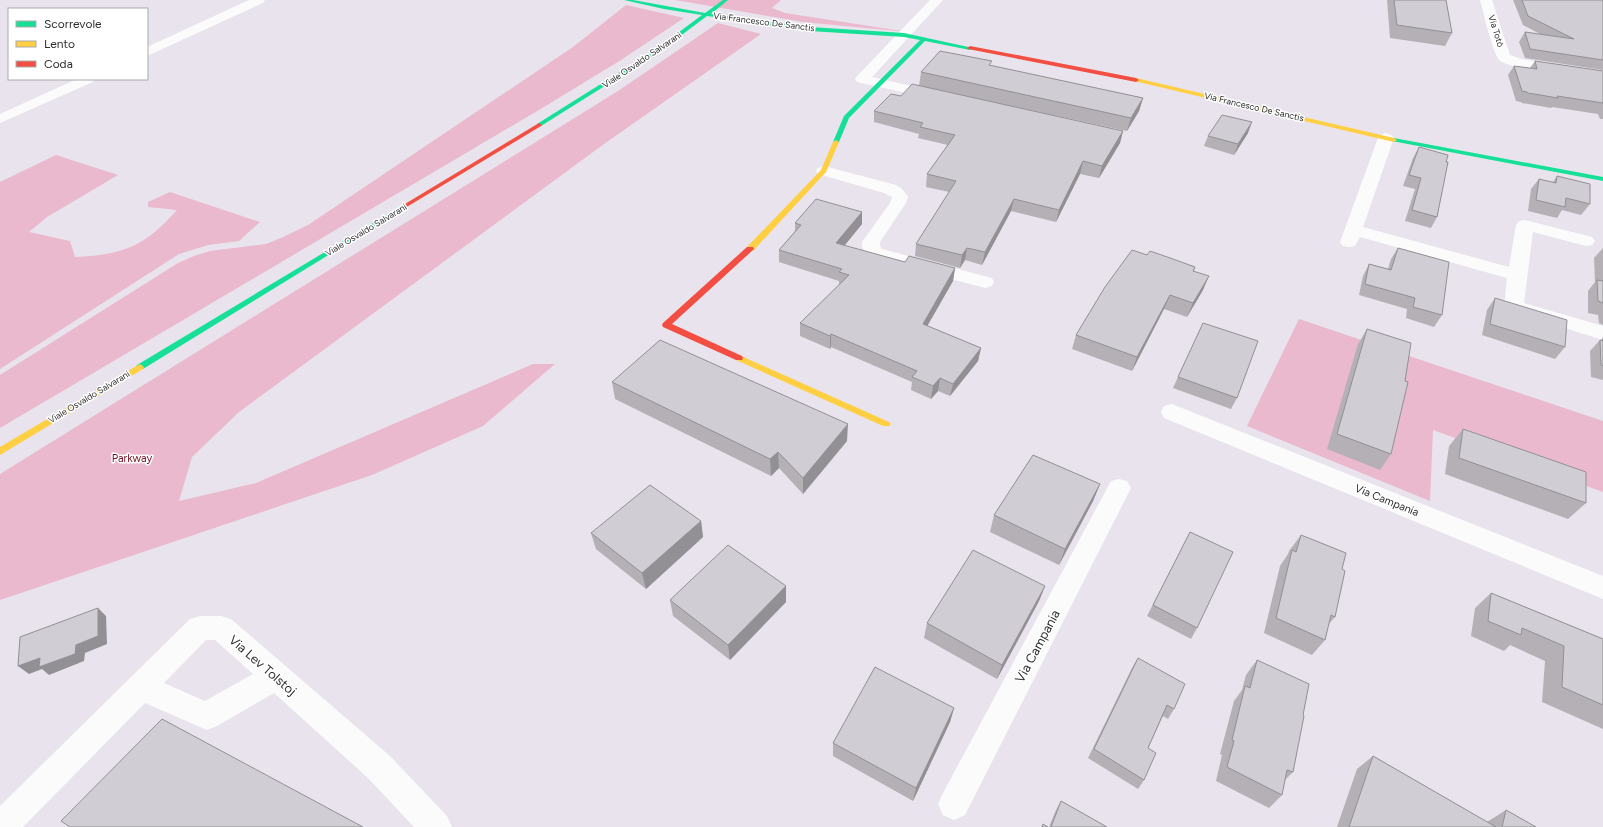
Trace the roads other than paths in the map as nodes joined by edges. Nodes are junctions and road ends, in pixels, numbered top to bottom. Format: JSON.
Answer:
{"nodes":[{"id":1,"x":260,"y":0,"type":"edge"},
{"id":2,"x":626,"y":0,"type":"edge"},
{"id":3,"x":726,"y":0,"type":"edge"},
{"id":4,"x":937,"y":0,"type":"edge"},
{"id":5,"x":1486,"y":0,"type":"edge"},
{"id":6,"x":904,"y":35,"type":"junction"},
{"id":7,"x":924,"y":39,"type":"junction"},
{"id":8,"x":148,"y":52,"type":"edge"},
{"id":9,"x":1603,"y":76,"type":"edge"},
{"id":10,"x":86,"y":80,"type":"edge"},
{"id":11,"x":881,"y":83,"type":"junction"},
{"id":12,"x":950,"y":98,"type":"edge"},
{"id":13,"x":0,"y":120,"type":"edge"},
{"id":14,"x":1386,"y":138,"type":"junction"},
{"id":15,"x":824,"y":171,"type":"junction"},
{"id":16,"x":1603,"y":179,"type":"edge"},
{"id":17,"x":1586,"y":241,"type":"dead end"},
{"id":18,"x":1517,"y":275,"type":"junction"},
{"id":19,"x":985,"y":282,"type":"dead end"},
{"id":20,"x":1603,"y":333,"type":"edge"},
{"id":21,"x":1172,"y":412,"type":"dead end"},
{"id":22,"x":886,"y":424,"type":"dead end"},
{"id":23,"x":0,"y":451,"type":"edge"},
{"id":24,"x":1119,"y":488,"type":"dead end"},
{"id":25,"x":1603,"y":588,"type":"edge"},
{"id":26,"x":276,"y":676,"type":"junction"},
{"id":27,"x":140,"y":687,"type":"junction"},
{"id":28,"x":954,"y":804,"type":"dead end"},
{"id":29,"x":1,"y":827,"type":"edge"},
{"id":30,"x":436,"y":827,"type":"edge"}],
"edges":[{"from":1,"to":8,"type":"street"},
{"from":2,"to":6,"type":"street","name":"Via Francesco De Sanctis"},
{"from":3,"to":23,"type":"street","name":"Viale Osvaldo Salvarani"},
{"from":4,"to":6,"type":"street"},
{"from":5,"to":9,"type":"street","name":"Via Totò"},
{"from":6,"to":7,"type":"street","name":"Via Francesco De Sanctis"},
{"from":6,"to":11,"type":"street"},
{"from":7,"to":11,"type":"street"},
{"from":7,"to":14,"type":"street","name":"Via Francesco De Sanctis"},
{"from":10,"to":13,"type":"street"},
{"from":11,"to":12,"type":"street"},
{"from":11,"to":15,"type":"street"},
{"from":14,"to":16,"type":"street","name":"Via Francesco De Sanctis"},
{"from":14,"to":18,"type":"street"},
{"from":15,"to":19,"type":"street"},
{"from":15,"to":22,"type":"street"},
{"from":17,"to":18,"type":"street"},
{"from":18,"to":20,"type":"street"},
{"from":21,"to":25,"type":"street","name":"Via Campania"},
{"from":24,"to":28,"type":"street","name":"Via Campania"},
{"from":26,"to":27,"type":"street"},
{"from":26,"to":27,"type":"street","name":"Via Lev Tolstoj"},
{"from":26,"to":30,"type":"street","name":"Via Lev Tolstoj"},
{"from":27,"to":29,"type":"street","name":"Via Lev Tolstoj"}]}
